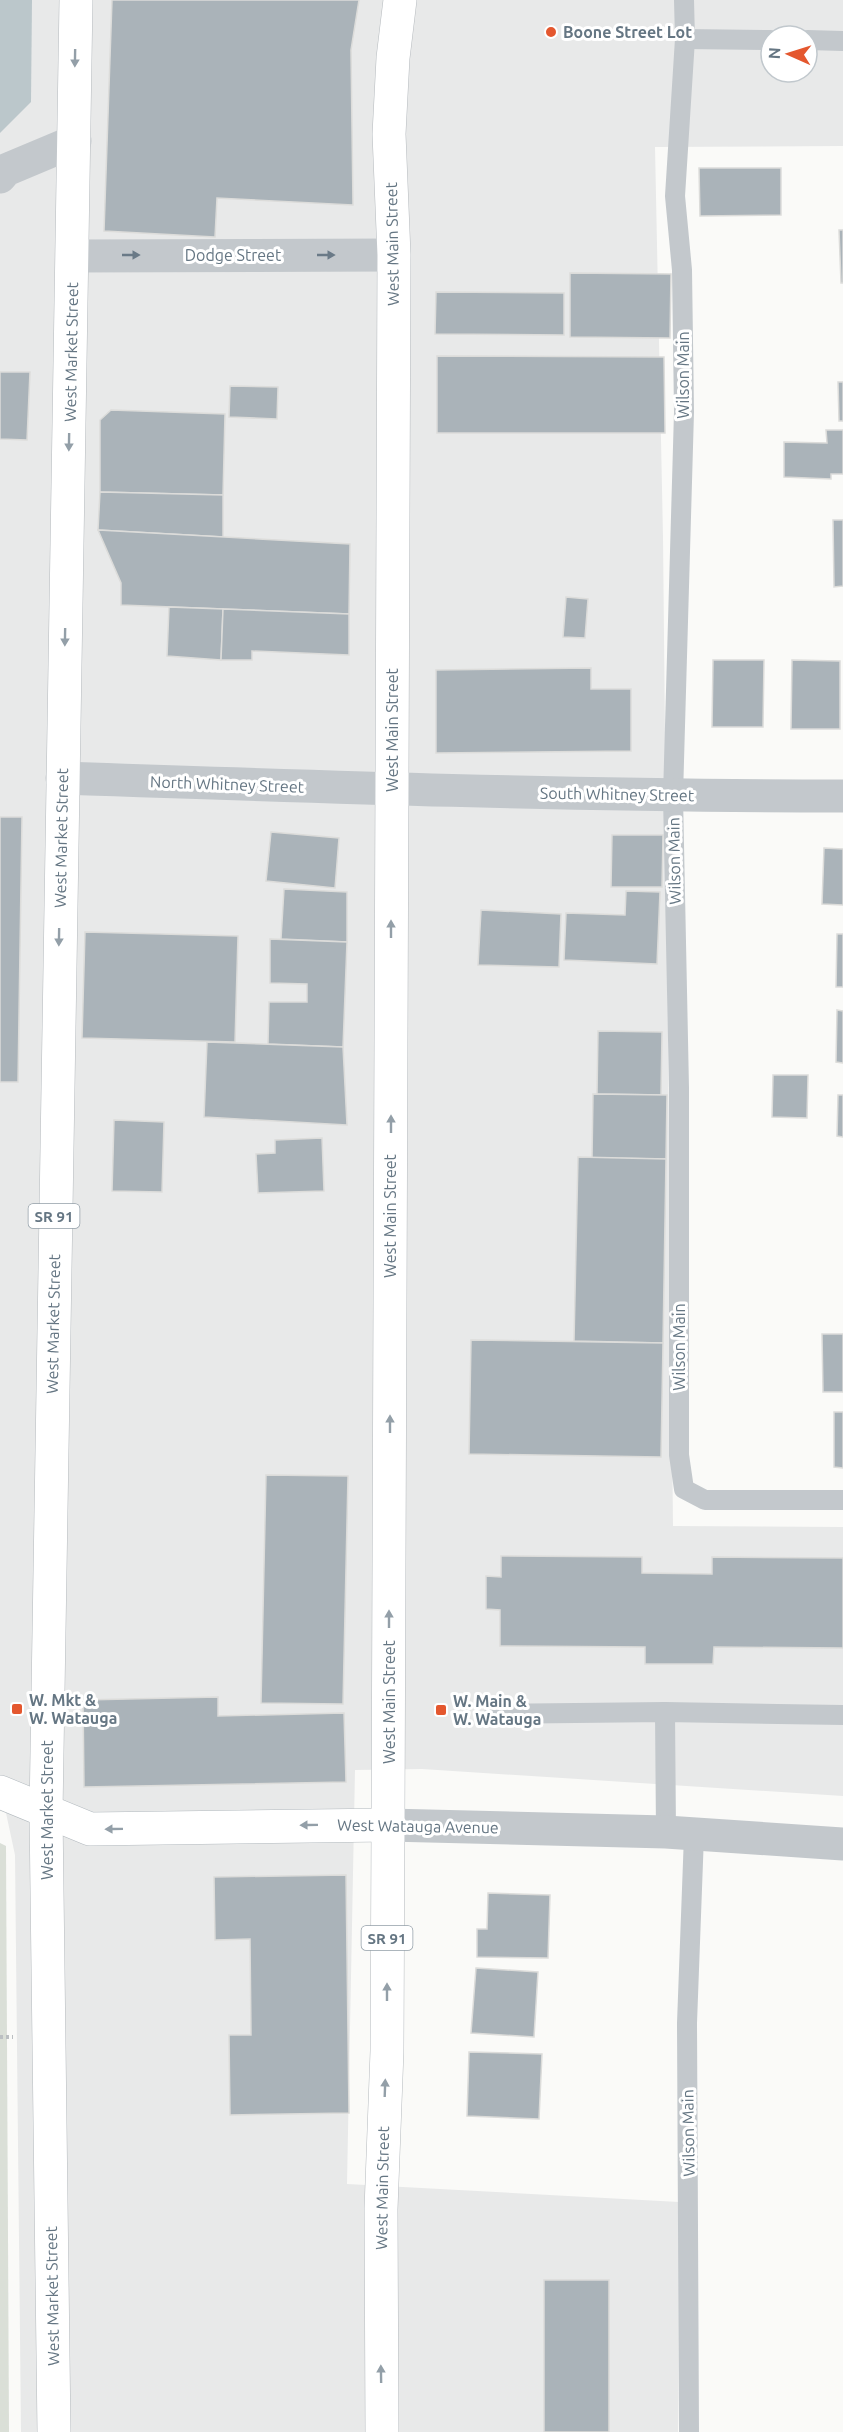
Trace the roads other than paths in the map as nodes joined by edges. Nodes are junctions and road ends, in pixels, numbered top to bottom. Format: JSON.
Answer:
{"nodes":[{"id":1,"x":76,"y":0,"type":"edge"},
{"id":2,"x":400,"y":0,"type":"edge"},
{"id":3,"x":684,"y":0,"type":"edge"},
{"id":4,"x":685,"y":39,"type":"junction"},
{"id":5,"x":759,"y":40,"type":"edge"},
{"id":6,"x":819,"y":40,"type":"edge"},
{"id":7,"x":843,"y":41,"type":"edge"},
{"id":8,"x":75,"y":141,"type":"junction"},
{"id":9,"x":0,"y":177,"type":"edge"},
{"id":10,"x":394,"y":255,"type":"junction"},
{"id":11,"x":73,"y":256,"type":"junction"},
{"id":12,"x":62,"y":778,"type":"junction"},
{"id":13,"x":392,"y":790,"type":"junction"},
{"id":14,"x":673,"y":796,"type":"junction"},
{"id":15,"x":843,"y":796,"type":"edge"},
{"id":16,"x":843,"y":1500,"type":"edge"},
{"id":17,"x":665,"y":1712,"type":"junction"},
{"id":18,"x":494,"y":1714,"type":"dead end"},
{"id":19,"x":843,"y":1715,"type":"edge"},
{"id":20,"x":0,"y":1792,"type":"edge"},
{"id":21,"x":46,"y":1813,"type":"junction"},
{"id":22,"x":388,"y":1825,"type":"junction"},
{"id":23,"x":680,"y":1834,"type":"junction"},
{"id":24,"x":843,"y":1844,"type":"edge"},
{"id":25,"x":54,"y":2432,"type":"edge"},
{"id":26,"x":382,"y":2432,"type":"edge"},
{"id":27,"x":689,"y":2432,"type":"edge"}],
"edges":[{"from":1,"to":8,"type":"main road","name":"West Market Street","number":"SR 91","one_way":true},
{"from":2,"to":10,"type":"main road","name":"West Main Street","number":"SR 91"},
{"from":3,"to":4,"type":"lane","name":"Wilson Main"},
{"from":4,"to":5,"type":"lane"},
{"from":4,"to":14,"type":"lane","name":"Wilson Main"},
{"from":6,"to":7,"type":"lane"},
{"from":8,"to":9,"type":"street"},
{"from":8,"to":11,"type":"main road","name":"West Market Street","number":"SR 91"},
{"from":11,"to":10,"type":"street","name":"Dodge Street","one_way":true},
{"from":10,"to":13,"type":"main road","name":"West Main Street","number":"SR 91"},
{"from":11,"to":12,"type":"main road","name":"West Market Street","number":"SR 91","one_way":true},
{"from":12,"to":13,"type":"street","name":"North Whitney Street"},
{"from":12,"to":21,"type":"main road","name":"West Market Street","number":"SR 91","one_way":true},
{"from":13,"to":14,"type":"street","name":"South Whitney Street"},
{"from":22,"to":13,"type":"main road","name":"West Main Street","number":"SR 91","one_way":true},
{"from":14,"to":15,"type":"street","name":"South Whitney Street"},
{"from":14,"to":16,"type":"lane","name":"Wilson Main"},
{"from":17,"to":18,"type":"lane"},
{"from":17,"to":19,"type":"lane"},
{"from":17,"to":23,"type":"lane","name":"Wilson Main"},
{"from":20,"to":21,"type":"main road","name":"West Watauga Avenue"},
{"from":22,"to":21,"type":"main road","name":"West Watauga Avenue","one_way":true},
{"from":21,"to":25,"type":"main road","name":"West Market Street","number":"SR 91"},
{"from":22,"to":23,"type":"street","name":"West Watauga Avenue"},
{"from":26,"to":22,"type":"main road","name":"West Main Street","number":"SR 91","one_way":true},
{"from":23,"to":24,"type":"street","name":"West Watauga Avenue"},
{"from":23,"to":27,"type":"lane","name":"Wilson Main"}]}
